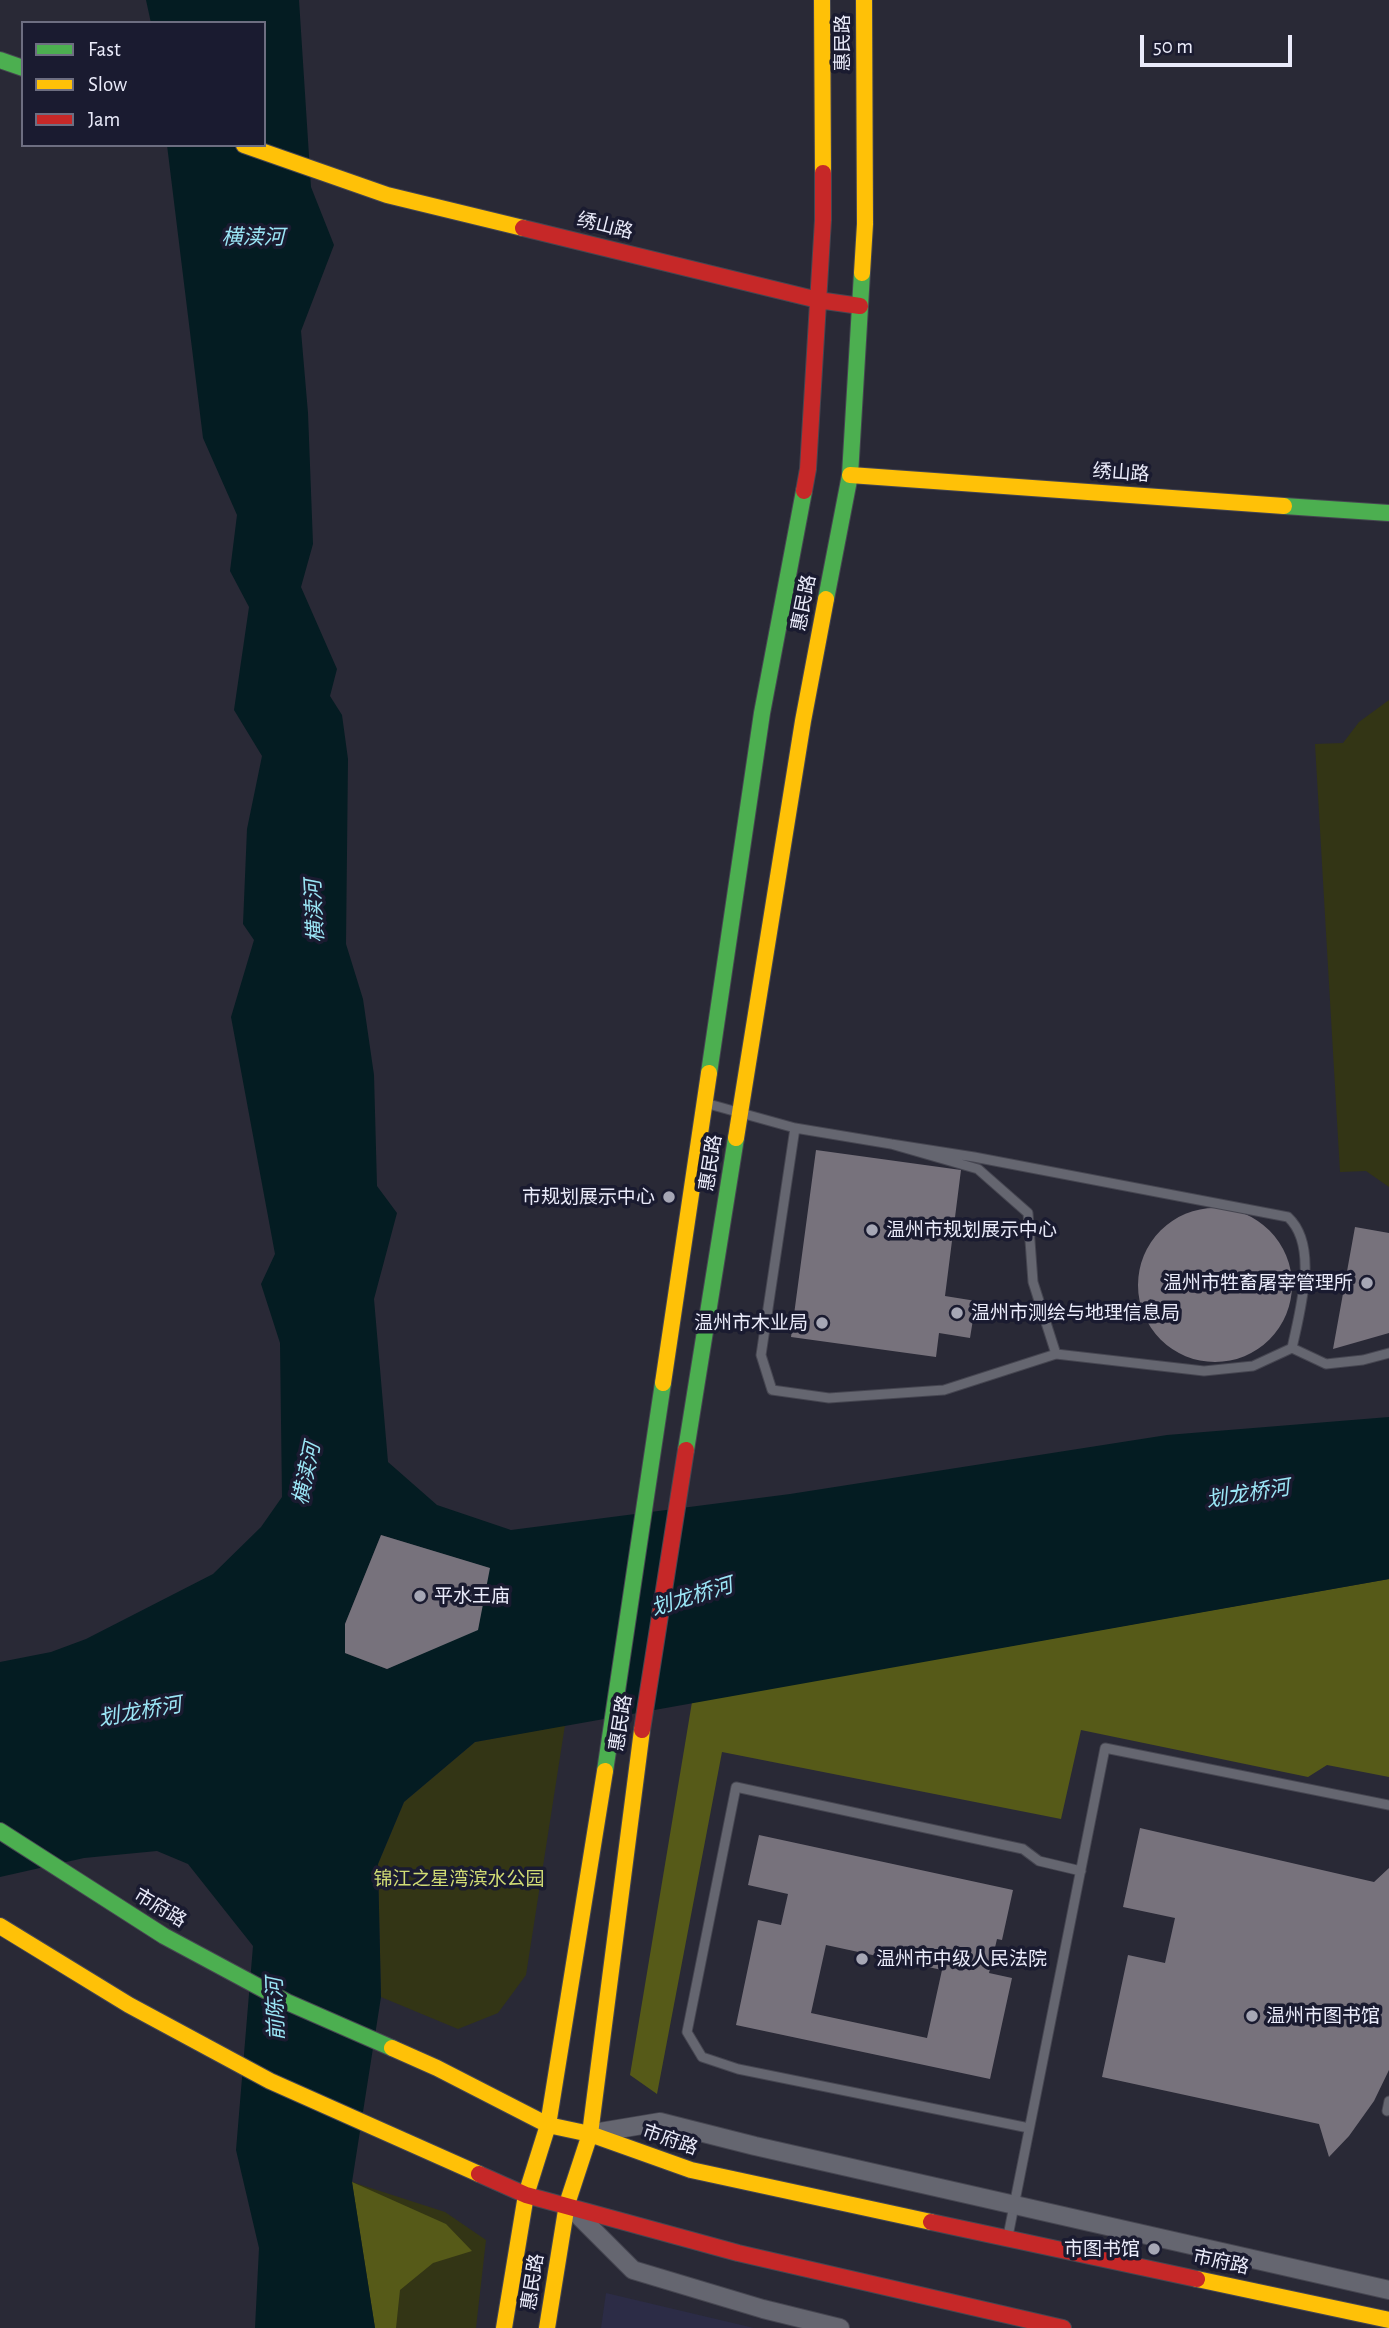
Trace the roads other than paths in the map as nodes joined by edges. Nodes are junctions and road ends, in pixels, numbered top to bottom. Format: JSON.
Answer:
{"nodes":[{"id":1,"x":822,"y":0,"type":"edge"},
{"id":2,"x":863,"y":0,"type":"edge"},
{"id":3,"x":0,"y":60,"type":"edge"},
{"id":4,"x":21,"y":67,"type":"edge"},
{"id":5,"x":250,"y":147,"type":"edge"},
{"id":6,"x":818,"y":300,"type":"junction"},
{"id":7,"x":860,"y":306,"type":"junction"},
{"id":8,"x":850,"y":475,"type":"junction"},
{"id":9,"x":1389,"y":513,"type":"edge"},
{"id":10,"x":704,"y":1103,"type":"junction"},
{"id":11,"x":741,"y":1112,"type":"junction"},
{"id":12,"x":795,"y":1128,"type":"junction"},
{"id":13,"x":891,"y":1144,"type":"junction"},
{"id":14,"x":1292,"y":1348,"type":"junction"},
{"id":15,"x":1389,"y":1353,"type":"edge"},
{"id":16,"x":1056,"y":1354,"type":"junction"},
{"id":17,"x":1389,"y":1805,"type":"edge"},
{"id":18,"x":0,"y":1831,"type":"edge"},
{"id":19,"x":1081,"y":1871,"type":"junction"},
{"id":20,"x":0,"y":1926,"type":"edge"},
{"id":21,"x":548,"y":2125,"type":"junction"},
{"id":22,"x":1029,"y":2128,"type":"junction"},
{"id":23,"x":590,"y":2134,"type":"junction"},
{"id":24,"x":526,"y":2195,"type":"junction"},
{"id":25,"x":567,"y":2204,"type":"junction"},
{"id":26,"x":1014,"y":2204,"type":"junction"},
{"id":27,"x":1007,"y":2238,"type":"junction"},
{"id":28,"x":1389,"y":2290,"type":"edge"},
{"id":29,"x":1389,"y":2320,"type":"edge"},
{"id":30,"x":504,"y":2328,"type":"edge"},
{"id":31,"x":547,"y":2328,"type":"edge"},
{"id":32,"x":840,"y":2328,"type":"edge"},
{"id":33,"x":1063,"y":2328,"type":"edge"}],
"edges":[{"from":1,"to":6,"type":"main road","name":"惠民路"},
{"from":2,"to":7,"type":"main road","name":"惠民路"},
{"from":3,"to":4,"type":"main road"},
{"from":5,"to":6,"type":"main road","name":"绣山路"},
{"from":6,"to":7,"type":"main road","name":"绣山路"},
{"from":6,"to":10,"type":"main road","name":"惠民路"},
{"from":7,"to":8,"type":"main road","name":"惠民路"},
{"from":8,"to":9,"type":"main road","name":"绣山路"},
{"from":8,"to":11,"type":"main road","name":"惠民路"},
{"from":10,"to":11,"type":"lane"},
{"from":10,"to":21,"type":"main road","name":"惠民路"},
{"from":11,"to":12,"type":"lane"},
{"from":11,"to":23,"type":"main road","name":"惠民路"},
{"from":12,"to":13,"type":"lane"},
{"from":12,"to":16,"type":"lane"},
{"from":13,"to":14,"type":"lane"},
{"from":13,"to":16,"type":"lane"},
{"from":14,"to":15,"type":"lane"},
{"from":14,"to":16,"type":"lane"},
{"from":17,"to":19,"type":"lane"},
{"from":18,"to":21,"type":"main road","name":"市府路"},
{"from":19,"to":22,"type":"lane"},
{"from":19,"to":22,"type":"lane"},
{"from":20,"to":24,"type":"main road"},
{"from":21,"to":23,"type":"main road","name":"市府路"},
{"from":21,"to":24,"type":"main road","name":"惠民路"},
{"from":22,"to":26,"type":"lane"},
{"from":23,"to":25,"type":"main road","name":"惠民路"},
{"from":23,"to":26,"type":"street"},
{"from":23,"to":27,"type":"main road","name":"市府路"},
{"from":24,"to":25,"type":"main road"},
{"from":24,"to":30,"type":"main road","name":"惠民路"},
{"from":25,"to":31,"type":"main road","name":"惠民路"},
{"from":25,"to":32,"type":"street"},
{"from":25,"to":33,"type":"main road"},
{"from":26,"to":27,"type":"lane"},
{"from":26,"to":28,"type":"street"},
{"from":27,"to":29,"type":"main road","name":"市府路"}]}
